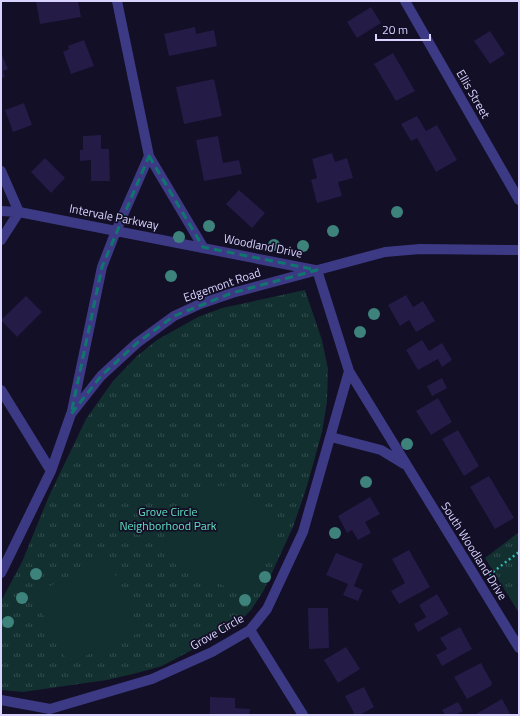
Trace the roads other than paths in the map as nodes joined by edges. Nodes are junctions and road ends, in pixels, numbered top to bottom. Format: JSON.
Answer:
{"nodes":[{"id":1,"x":117,"y":1,"type":"edge"},
{"id":2,"x":404,"y":1,"type":"edge"},
{"id":3,"x":150,"y":156,"type":"junction"},
{"id":4,"x":1,"y":171,"type":"edge"},
{"id":5,"x":519,"y":200,"type":"edge"},
{"id":6,"x":1,"y":211,"type":"edge"},
{"id":7,"x":19,"y":212,"type":"junction"},
{"id":8,"x":116,"y":231,"type":"junction"},
{"id":9,"x":1,"y":240,"type":"edge"},
{"id":10,"x":203,"y":247,"type":"junction"},
{"id":11,"x":519,"y":250,"type":"edge"},
{"id":12,"x":317,"y":270,"type":"junction"},
{"id":13,"x":349,"y":371,"type":"junction"},
{"id":14,"x":1,"y":390,"type":"edge"},
{"id":15,"x":71,"y":414,"type":"junction"},
{"id":16,"x":331,"y":437,"type":"junction"},
{"id":17,"x":407,"y":467,"type":"junction"},
{"id":18,"x":51,"y":471,"type":"junction"},
{"id":19,"x":1,"y":573,"type":"edge"},
{"id":20,"x":250,"y":630,"type":"junction"},
{"id":21,"x":519,"y":648,"type":"edge"},
{"id":22,"x":1,"y":700,"type":"edge"},
{"id":23,"x":52,"y":712,"type":"edge"},
{"id":24,"x":303,"y":715,"type":"edge"}],
"edges":[{"from":1,"to":3,"type":"street"},
{"from":2,"to":5,"type":"street","name":"Ellis Street"},
{"from":3,"to":8,"type":"street"},
{"from":3,"to":10,"type":"street"},
{"from":4,"to":7,"type":"street"},
{"from":6,"to":7,"type":"street","name":"Intervale Parkway"},
{"from":7,"to":8,"type":"street","name":"Intervale Parkway"},
{"from":7,"to":9,"type":"street"},
{"from":8,"to":10,"type":"street","name":"Intervale Parkway"},
{"from":8,"to":15,"type":"street"},
{"from":10,"to":12,"type":"street","name":"Woodland Drive"},
{"from":11,"to":12,"type":"street","name":"Edgemont Road"},
{"from":12,"to":13,"type":"street"},
{"from":12,"to":15,"type":"street","name":"Edgemont Road"},
{"from":13,"to":16,"type":"street","name":"Grove Circle"},
{"from":13,"to":17,"type":"street","name":"South Woodland Drive"},
{"from":14,"to":18,"type":"street"},
{"from":15,"to":18,"type":"street","name":"Edgemont Road"},
{"from":16,"to":17,"type":"street","name":"South Woodland Drive"},
{"from":16,"to":20,"type":"street","name":"Grove Circle"},
{"from":17,"to":21,"type":"street","name":"South Woodland Drive"},
{"from":18,"to":19,"type":"street","name":"Edgemont Road"},
{"from":20,"to":23,"type":"street","name":"Grove Circle"},
{"from":20,"to":24,"type":"street"},
{"from":22,"to":23,"type":"street","name":"Grove Circle"}]}
